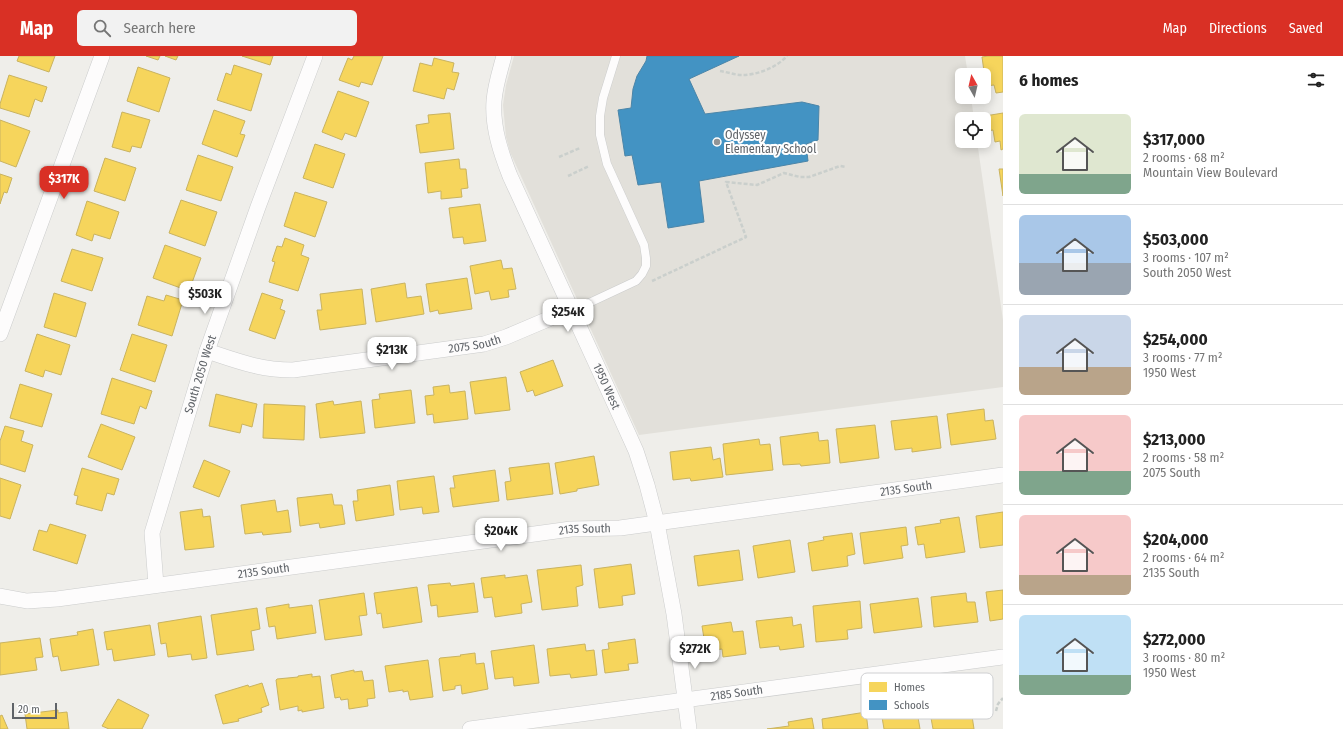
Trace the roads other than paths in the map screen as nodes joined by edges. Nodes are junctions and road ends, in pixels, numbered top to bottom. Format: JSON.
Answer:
{"nodes":[{"id":1,"x":102,"y":56,"type":"edge"},
{"id":2,"x":314,"y":56,"type":"edge"},
{"id":3,"x":504,"y":56,"type":"edge"},
{"id":4,"x":616,"y":56,"type":"edge"},
{"id":5,"x":572,"y":309,"type":"junction"},
{"id":6,"x":0,"y":334,"type":"edge"},
{"id":7,"x":207,"y":351,"type":"junction"},
{"id":8,"x":1003,"y":475,"type":"edge"},
{"id":9,"x":657,"y":523,"type":"junction"},
{"id":10,"x":156,"y":585,"type":"junction"},
{"id":11,"x":0,"y":596,"type":"edge"},
{"id":12,"x":1003,"y":657,"type":"edge"},
{"id":13,"x":882,"y":673,"type":"edge"},
{"id":14,"x":861,"y":676,"type":"edge"},
{"id":15,"x":685,"y":699,"type":"junction"},
{"id":16,"x":470,"y":729,"type":"edge"},
{"id":17,"x":689,"y":729,"type":"edge"}],
"edges":[{"from":1,"to":6,"type":"street"},
{"from":2,"to":7,"type":"street","name":"South 2050 West"},
{"from":3,"to":5,"type":"street","name":"1950 West"},
{"from":4,"to":5,"type":"lane"},
{"from":5,"to":7,"type":"street","name":"2075 South"},
{"from":5,"to":9,"type":"street","name":"1950 West"},
{"from":7,"to":10,"type":"street","name":"South 2050 West"},
{"from":8,"to":9,"type":"street","name":"2135 South"},
{"from":9,"to":10,"type":"street","name":"2135 South"},
{"from":9,"to":15,"type":"street","name":"1950 West"},
{"from":10,"to":11,"type":"street","name":"2135 South"},
{"from":12,"to":13,"type":"street","name":"2185 South"},
{"from":14,"to":15,"type":"street","name":"2185 South"},
{"from":15,"to":16,"type":"street","name":"2185 South"},
{"from":15,"to":17,"type":"street","name":"1950 West"}]}
